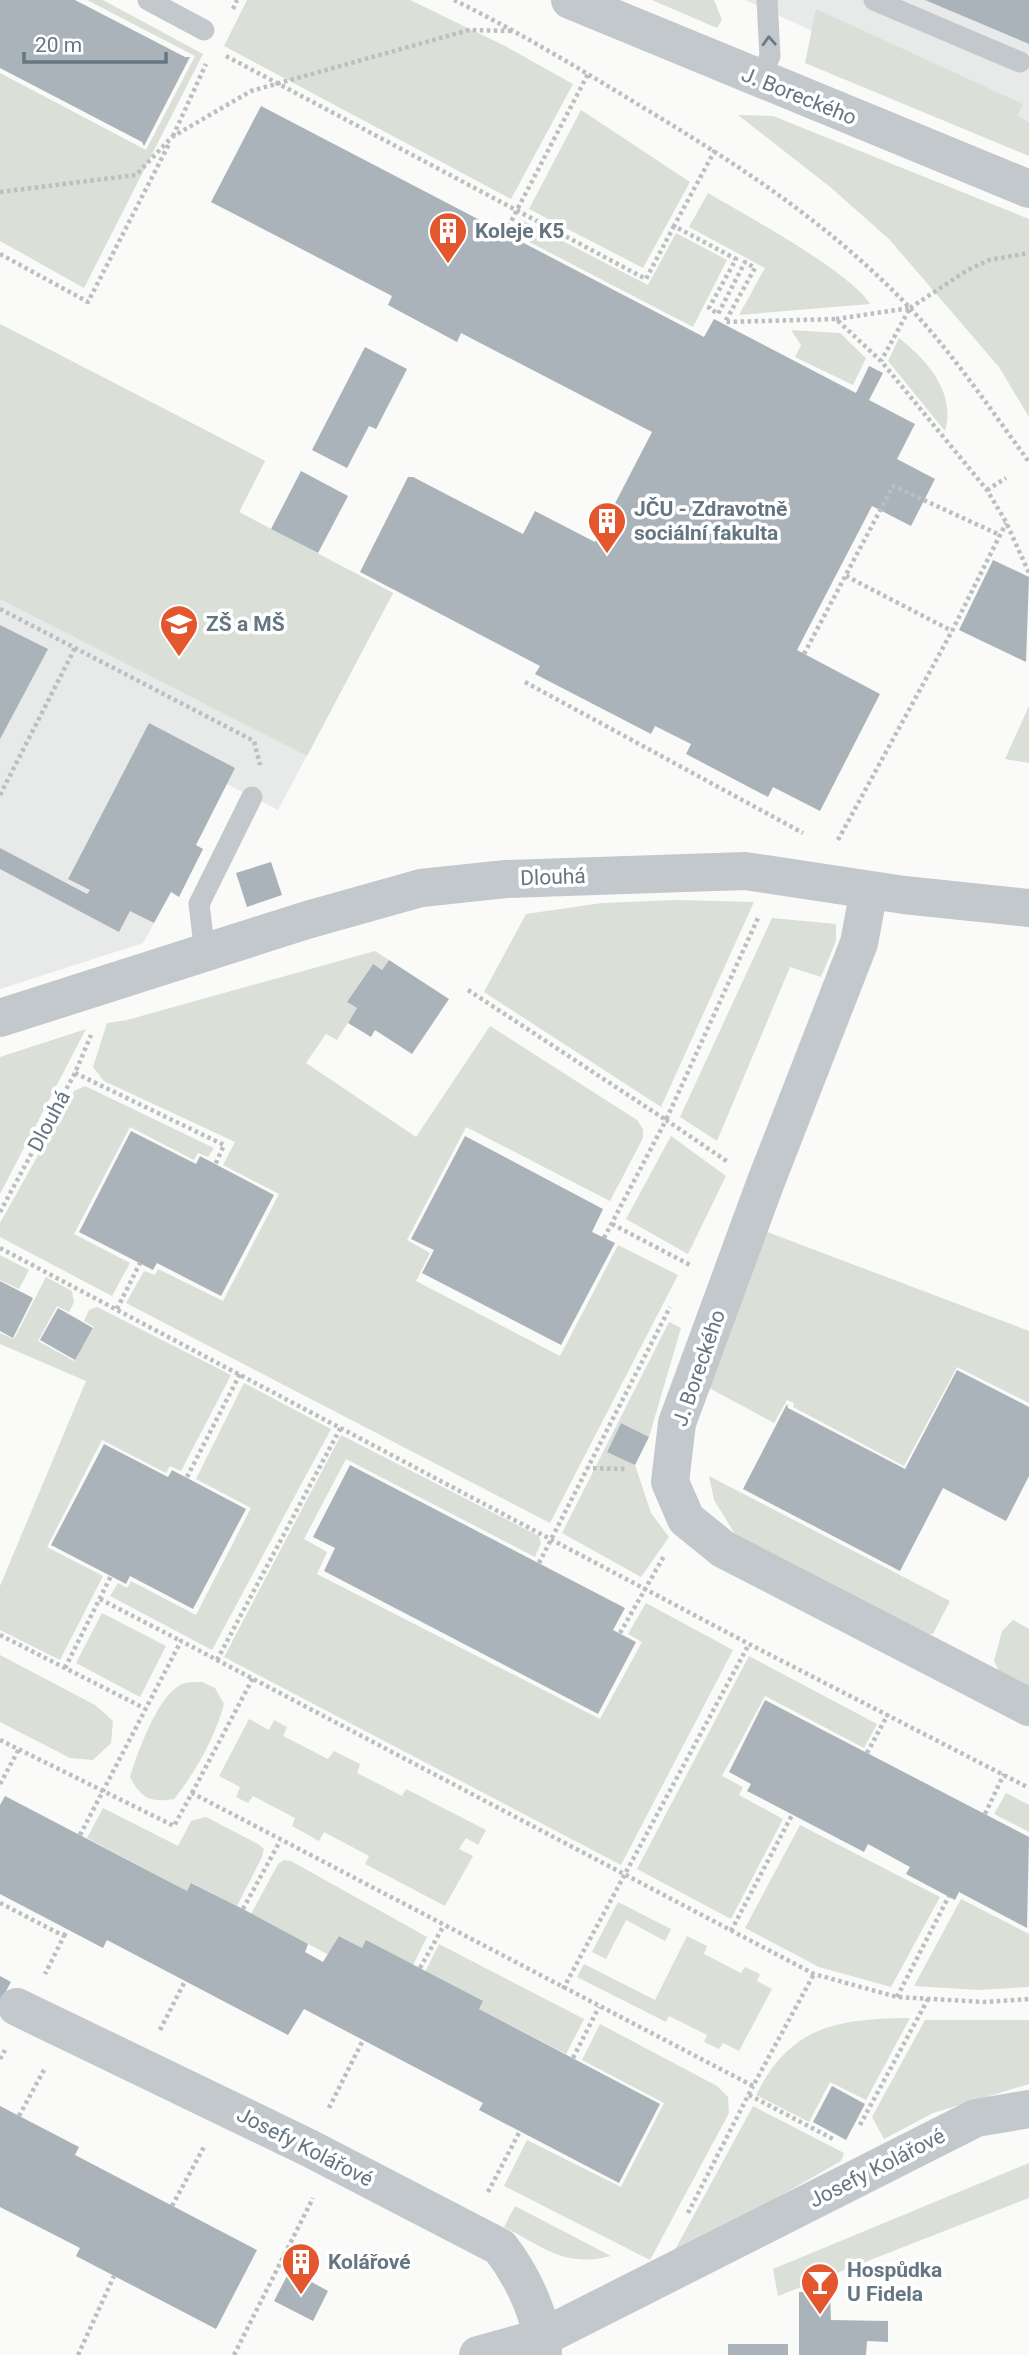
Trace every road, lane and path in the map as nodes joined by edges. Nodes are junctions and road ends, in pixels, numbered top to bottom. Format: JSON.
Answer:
{"nodes":[{"id":1,"x":148,"y":0,"type":"edge"},
{"id":2,"x":237,"y":0,"type":"edge"},
{"id":3,"x":454,"y":0,"type":"edge"},
{"id":4,"x":570,"y":0,"type":"edge"},
{"id":5,"x":767,"y":0,"type":"edge"},
{"id":6,"x":874,"y":0,"type":"edge"},
{"id":7,"x":228,"y":19,"type":"dead end"},
{"id":8,"x":204,"y":30,"type":"dead end"},
{"id":9,"x":517,"y":31,"type":"junction"},
{"id":10,"x":225,"y":55,"type":"dead end"},
{"id":11,"x":208,"y":60,"type":"dead end"},
{"id":12,"x":1020,"y":62,"type":"dead end"},
{"id":13,"x":588,"y":74,"type":"junction"},
{"id":14,"x":759,"y":80,"type":"junction"},
{"id":15,"x":272,"y":83,"type":"junction"},
{"id":16,"x":172,"y":137,"type":"junction"},
{"id":17,"x":715,"y":150,"type":"junction"},
{"id":18,"x":1029,"y":188,"type":"edge"},
{"id":19,"x":0,"y":192,"type":"edge"},
{"id":20,"x":517,"y":211,"type":"junction"},
{"id":21,"x":674,"y":226,"type":"junction"},
{"id":22,"x":505,"y":233,"type":"dead end"},
{"id":23,"x":1029,"y":253,"type":"edge"},
{"id":24,"x":0,"y":254,"type":"edge"},
{"id":25,"x":910,"y":308,"type":"junction"},
{"id":26,"x":836,"y":319,"type":"junction"},
{"id":27,"x":881,"y":361,"type":"junction"},
{"id":28,"x":1029,"y":462,"type":"edge"},
{"id":29,"x":1006,"y":478,"type":"dead end"},
{"id":30,"x":987,"y":489,"type":"junction"},
{"id":31,"x":1006,"y":522,"type":"junction"},
{"id":32,"x":1000,"y":535,"type":"junction"},
{"id":33,"x":1029,"y":573,"type":"edge"},
{"id":34,"x":846,"y":576,"type":"junction"},
{"id":35,"x":0,"y":609,"type":"edge"},
{"id":36,"x":952,"y":631,"type":"junction"},
{"id":37,"x":75,"y":648,"type":"junction"},
{"id":38,"x":804,"y":654,"type":"dead end"},
{"id":39,"x":525,"y":682,"type":"dead end"},
{"id":40,"x":0,"y":795,"type":"edge"},
{"id":41,"x":252,"y":797,"type":"joint"},
{"id":42,"x":810,"y":836,"type":"dead end"},
{"id":43,"x":834,"y":849,"type":"dead end"},
{"id":44,"x":869,"y":890,"type":"junction"},
{"id":45,"x":762,"y":907,"type":"dead end"},
{"id":46,"x":1029,"y":908,"type":"edge"},
{"id":47,"x":205,"y":953,"type":"junction"},
{"id":48,"x":90,"y":990,"type":"junction"},
{"id":49,"x":468,"y":990,"type":"dead end"},
{"id":50,"x":0,"y":1018,"type":"edge"},
{"id":51,"x":75,"y":1073,"type":"junction"},
{"id":52,"x":666,"y":1120,"type":"junction"},
{"id":53,"x":215,"y":1165,"type":"dead end"},
{"id":54,"x":765,"y":1184,"type":"junction"},
{"id":55,"x":0,"y":1212,"type":"edge"},
{"id":56,"x":612,"y":1224,"type":"junction"},
{"id":57,"x":604,"y":1238,"type":"dead end"},
{"id":58,"x":0,"y":1248,"type":"edge"},
{"id":59,"x":697,"y":1254,"type":"dead end"},
{"id":60,"x":140,"y":1263,"type":"dead end"},
{"id":61,"x":691,"y":1266,"type":"junction"},
{"id":62,"x":685,"y":1278,"type":"dead end"},
{"id":63,"x":673,"y":1302,"type":"dead end"},
{"id":64,"x":117,"y":1309,"type":"junction"},
{"id":65,"x":240,"y":1374,"type":"junction"},
{"id":66,"x":341,"y":1427,"type":"junction"},
{"id":67,"x":187,"y":1478,"type":"dead end"},
{"id":68,"x":551,"y":1538,"type":"junction"},
{"id":69,"x":539,"y":1563,"type":"dead end"},
{"id":70,"x":111,"y":1576,"type":"dead end"},
{"id":71,"x":644,"y":1587,"type":"junction"},
{"id":72,"x":100,"y":1599,"type":"junction"},
{"id":73,"x":620,"y":1633,"type":"dead end"},
{"id":74,"x":0,"y":1635,"type":"edge"},
{"id":75,"x":181,"y":1641,"type":"junction"},
{"id":76,"x":749,"y":1644,"type":"junction"},
{"id":77,"x":217,"y":1660,"type":"junction"},
{"id":78,"x":65,"y":1668,"type":"junction"},
{"id":79,"x":253,"y":1678,"type":"junction"},
{"id":80,"x":144,"y":1707,"type":"junction"},
{"id":81,"x":1029,"y":1707,"type":"edge"},
{"id":82,"x":888,"y":1714,"type":"junction"},
{"id":83,"x":0,"y":1740,"type":"edge"},
{"id":84,"x":19,"y":1749,"type":"junction"},
{"id":85,"x":867,"y":1753,"type":"dead end"},
{"id":86,"x":1004,"y":1774,"type":"junction"},
{"id":87,"x":0,"y":1784,"type":"edge"},
{"id":88,"x":1029,"y":1788,"type":"edge"},
{"id":89,"x":102,"y":1790,"type":"junction"},
{"id":90,"x":192,"y":1793,"type":"junction"},
{"id":91,"x":985,"y":1814,"type":"dead end"},
{"id":92,"x":792,"y":1815,"type":"dead end"},
{"id":93,"x":80,"y":1835,"type":"dead end"},
{"id":94,"x":279,"y":1841,"type":"junction"},
{"id":95,"x":624,"y":1875,"type":"junction"},
{"id":96,"x":949,"y":1896,"type":"dead end"},
{"id":97,"x":0,"y":1903,"type":"edge"},
{"id":98,"x":243,"y":1909,"type":"dead end"},
{"id":99,"x":443,"y":1927,"type":"junction"},
{"id":100,"x":67,"y":1930,"type":"dead end"},
{"id":101,"x":732,"y":1931,"type":"junction"},
{"id":102,"x":64,"y":1936,"type":"junction"},
{"id":103,"x":420,"y":1968,"type":"dead end"},
{"id":104,"x":814,"y":1974,"type":"junction"},
{"id":105,"x":185,"y":1981,"type":"dead end"},
{"id":106,"x":563,"y":1989,"type":"junction"},
{"id":107,"x":897,"y":1997,"type":"junction"},
{"id":108,"x":928,"y":1998,"type":"junction"},
{"id":109,"x":1029,"y":1999,"type":"edge"},
{"id":110,"x":599,"y":2007,"type":"junction"},
{"id":111,"x":22,"y":2009,"type":"joint"},
{"id":112,"x":66,"y":2030,"type":"junction"},
{"id":113,"x":363,"y":2040,"type":"dead end"},
{"id":114,"x":573,"y":2058,"type":"dead end"},
{"id":115,"x":142,"y":2067,"type":"junction"},
{"id":116,"x":753,"y":2086,"type":"junction"},
{"id":117,"x":749,"y":2095,"type":"junction"},
{"id":118,"x":224,"y":2107,"type":"junction"},
{"id":119,"x":1029,"y":2109,"type":"edge"},
{"id":120,"x":19,"y":2116,"type":"dead end"},
{"id":121,"x":520,"y":2131,"type":"dead end"},
{"id":122,"x":321,"y":2155,"type":"junction"},
{"id":123,"x":856,"y":2161,"type":"junction"},
{"id":124,"x":172,"y":2206,"type":"dead end"},
{"id":125,"x":682,"y":2225,"type":"dead end"},
{"id":126,"x":468,"y":2230,"type":"junction"},
{"id":127,"x":114,"y":2276,"type":"dead end"},
{"id":128,"x":543,"y":2346,"type":"edge"},
{"id":129,"x":78,"y":2355,"type":"edge"},
{"id":130,"x":234,"y":2355,"type":"edge"},
{"id":131,"x":478,"y":2355,"type":"edge"}],
"edges":[{"from":1,"to":8,"type":"lane"},
{"from":2,"to":7,"type":"path"},
{"from":3,"to":9,"type":"path"},
{"from":4,"to":14,"type":"street","name":"J. Boreckého"},
{"from":14,"to":5,"type":"lane","one_way":true},
{"from":6,"to":12,"type":"lane"},
{"from":9,"to":13,"type":"path"},
{"from":9,"to":15,"type":"path"},
{"from":10,"to":15,"type":"path"},
{"from":11,"to":16,"type":"path"},
{"from":13,"to":17,"type":"path"},
{"from":13,"to":20,"type":"path"},
{"from":14,"to":18,"type":"street","name":"J. Boreckého"},
{"from":15,"to":16,"type":"path"},
{"from":15,"to":20,"type":"path"},
{"from":16,"to":19,"type":"path"},
{"from":16,"to":24,"type":"path"},
{"from":17,"to":21,"type":"path"},
{"from":17,"to":25,"type":"path"},
{"from":20,"to":21,"type":"path"},
{"from":20,"to":22,"type":"path"},
{"from":21,"to":26,"type":"path"},
{"from":23,"to":25,"type":"path"},
{"from":25,"to":26,"type":"path"},
{"from":25,"to":27,"type":"path"},
{"from":25,"to":28,"type":"path"},
{"from":26,"to":27,"type":"path"},
{"from":27,"to":30,"type":"path"},
{"from":29,"to":30,"type":"path"},
{"from":30,"to":31,"type":"path"},
{"from":31,"to":32,"type":"path"},
{"from":31,"to":33,"type":"path"},
{"from":32,"to":34,"type":"path"},
{"from":32,"to":36,"type":"path"},
{"from":34,"to":36,"type":"path"},
{"from":34,"to":38,"type":"path"},
{"from":35,"to":37,"type":"path"},
{"from":36,"to":43,"type":"path"},
{"from":37,"to":40,"type":"path"},
{"from":37,"to":41,"type":"path"},
{"from":39,"to":42,"type":"path"},
{"from":41,"to":47,"type":"lane"},
{"from":44,"to":46,"type":"street","name":"Dlouhá"},
{"from":44,"to":47,"type":"street","name":"Dlouhá"},
{"from":44,"to":54,"type":"street","name":"J. Boreckého"},
{"from":45,"to":52,"type":"path"},
{"from":47,"to":48,"type":"street","name":"Dlouhá"},
{"from":48,"to":50,"type":"street","name":"Dlouhá"},
{"from":48,"to":51,"type":"path","name":"Dlouhá"},
{"from":49,"to":52,"type":"path"},
{"from":51,"to":53,"type":"path"},
{"from":51,"to":55,"type":"path","name":"Dlouhá"},
{"from":52,"to":54,"type":"path"},
{"from":52,"to":56,"type":"path"},
{"from":54,"to":81,"type":"street","name":"J. Boreckého"},
{"from":56,"to":57,"type":"path"},
{"from":56,"to":61,"type":"path"},
{"from":58,"to":64,"type":"path"},
{"from":59,"to":61,"type":"path"},
{"from":60,"to":64,"type":"path"},
{"from":61,"to":62,"type":"path"},
{"from":63,"to":68,"type":"path"},
{"from":64,"to":65,"type":"path"},
{"from":65,"to":66,"type":"path"},
{"from":65,"to":67,"type":"path"},
{"from":66,"to":68,"type":"path"},
{"from":66,"to":77,"type":"path"},
{"from":68,"to":69,"type":"path"},
{"from":68,"to":71,"type":"path"},
{"from":70,"to":72,"type":"path"},
{"from":71,"to":73,"type":"path"},
{"from":71,"to":76,"type":"path"},
{"from":72,"to":75,"type":"path"},
{"from":72,"to":78,"type":"path"},
{"from":74,"to":78,"type":"path"},
{"from":75,"to":77,"type":"path"},
{"from":75,"to":80,"type":"path"},
{"from":76,"to":82,"type":"path"},
{"from":76,"to":95,"type":"path"},
{"from":77,"to":79,"type":"path"},
{"from":78,"to":80,"type":"path"},
{"from":79,"to":90,"type":"path"},
{"from":79,"to":95,"type":"path"},
{"from":80,"to":89,"type":"path"},
{"from":82,"to":85,"type":"path"},
{"from":82,"to":86,"type":"path"},
{"from":83,"to":84,"type":"path"},
{"from":84,"to":87,"type":"path"},
{"from":84,"to":89,"type":"path"},
{"from":86,"to":88,"type":"path"},
{"from":86,"to":91,"type":"path"},
{"from":89,"to":90,"type":"path"},
{"from":89,"to":93,"type":"path"},
{"from":90,"to":94,"type":"path"},
{"from":92,"to":101,"type":"path"},
{"from":94,"to":98,"type":"path"},
{"from":94,"to":99,"type":"path"},
{"from":95,"to":101,"type":"path"},
{"from":95,"to":106,"type":"path"},
{"from":96,"to":107,"type":"path"},
{"from":97,"to":102,"type":"path"},
{"from":99,"to":103,"type":"path"},
{"from":99,"to":106,"type":"path"},
{"from":100,"to":102,"type":"path"},
{"from":101,"to":104,"type":"path"},
{"from":102,"to":111,"type":"path"},
{"from":104,"to":107,"type":"path"},
{"from":104,"to":116,"type":"path"},
{"from":105,"to":115,"type":"path"},
{"from":106,"to":110,"type":"path"},
{"from":107,"to":108,"type":"path"},
{"from":108,"to":109,"type":"path"},
{"from":108,"to":123,"type":"path"},
{"from":110,"to":114,"type":"path"},
{"from":110,"to":116,"type":"path"},
{"from":111,"to":112,"type":"street","name":"Josefy Kolářové"},
{"from":112,"to":115,"type":"street","name":"Josefy Kolářové"},
{"from":112,"to":120,"type":"path"},
{"from":113,"to":122,"type":"path"},
{"from":115,"to":118,"type":"street","name":"Josefy Kolářové"},
{"from":116,"to":117,"type":"path"},
{"from":117,"to":123,"type":"path"},
{"from":117,"to":125,"type":"path"},
{"from":118,"to":122,"type":"street","name":"Josefy Kolářové"},
{"from":118,"to":124,"type":"path"},
{"from":119,"to":123,"type":"street","name":"Josefy Kolářové"},
{"from":121,"to":126,"type":"path"},
{"from":122,"to":126,"type":"street","name":"Josefy Kolářové"},
{"from":122,"to":130,"type":"path"},
{"from":123,"to":128,"type":"street","name":"Josefy Kolářové"},
{"from":126,"to":128,"type":"street","name":"Josefy Kolářové"},
{"from":127,"to":129,"type":"path"},
{"from":128,"to":131,"type":"street","name":"Josefy Kolářové"}]}
